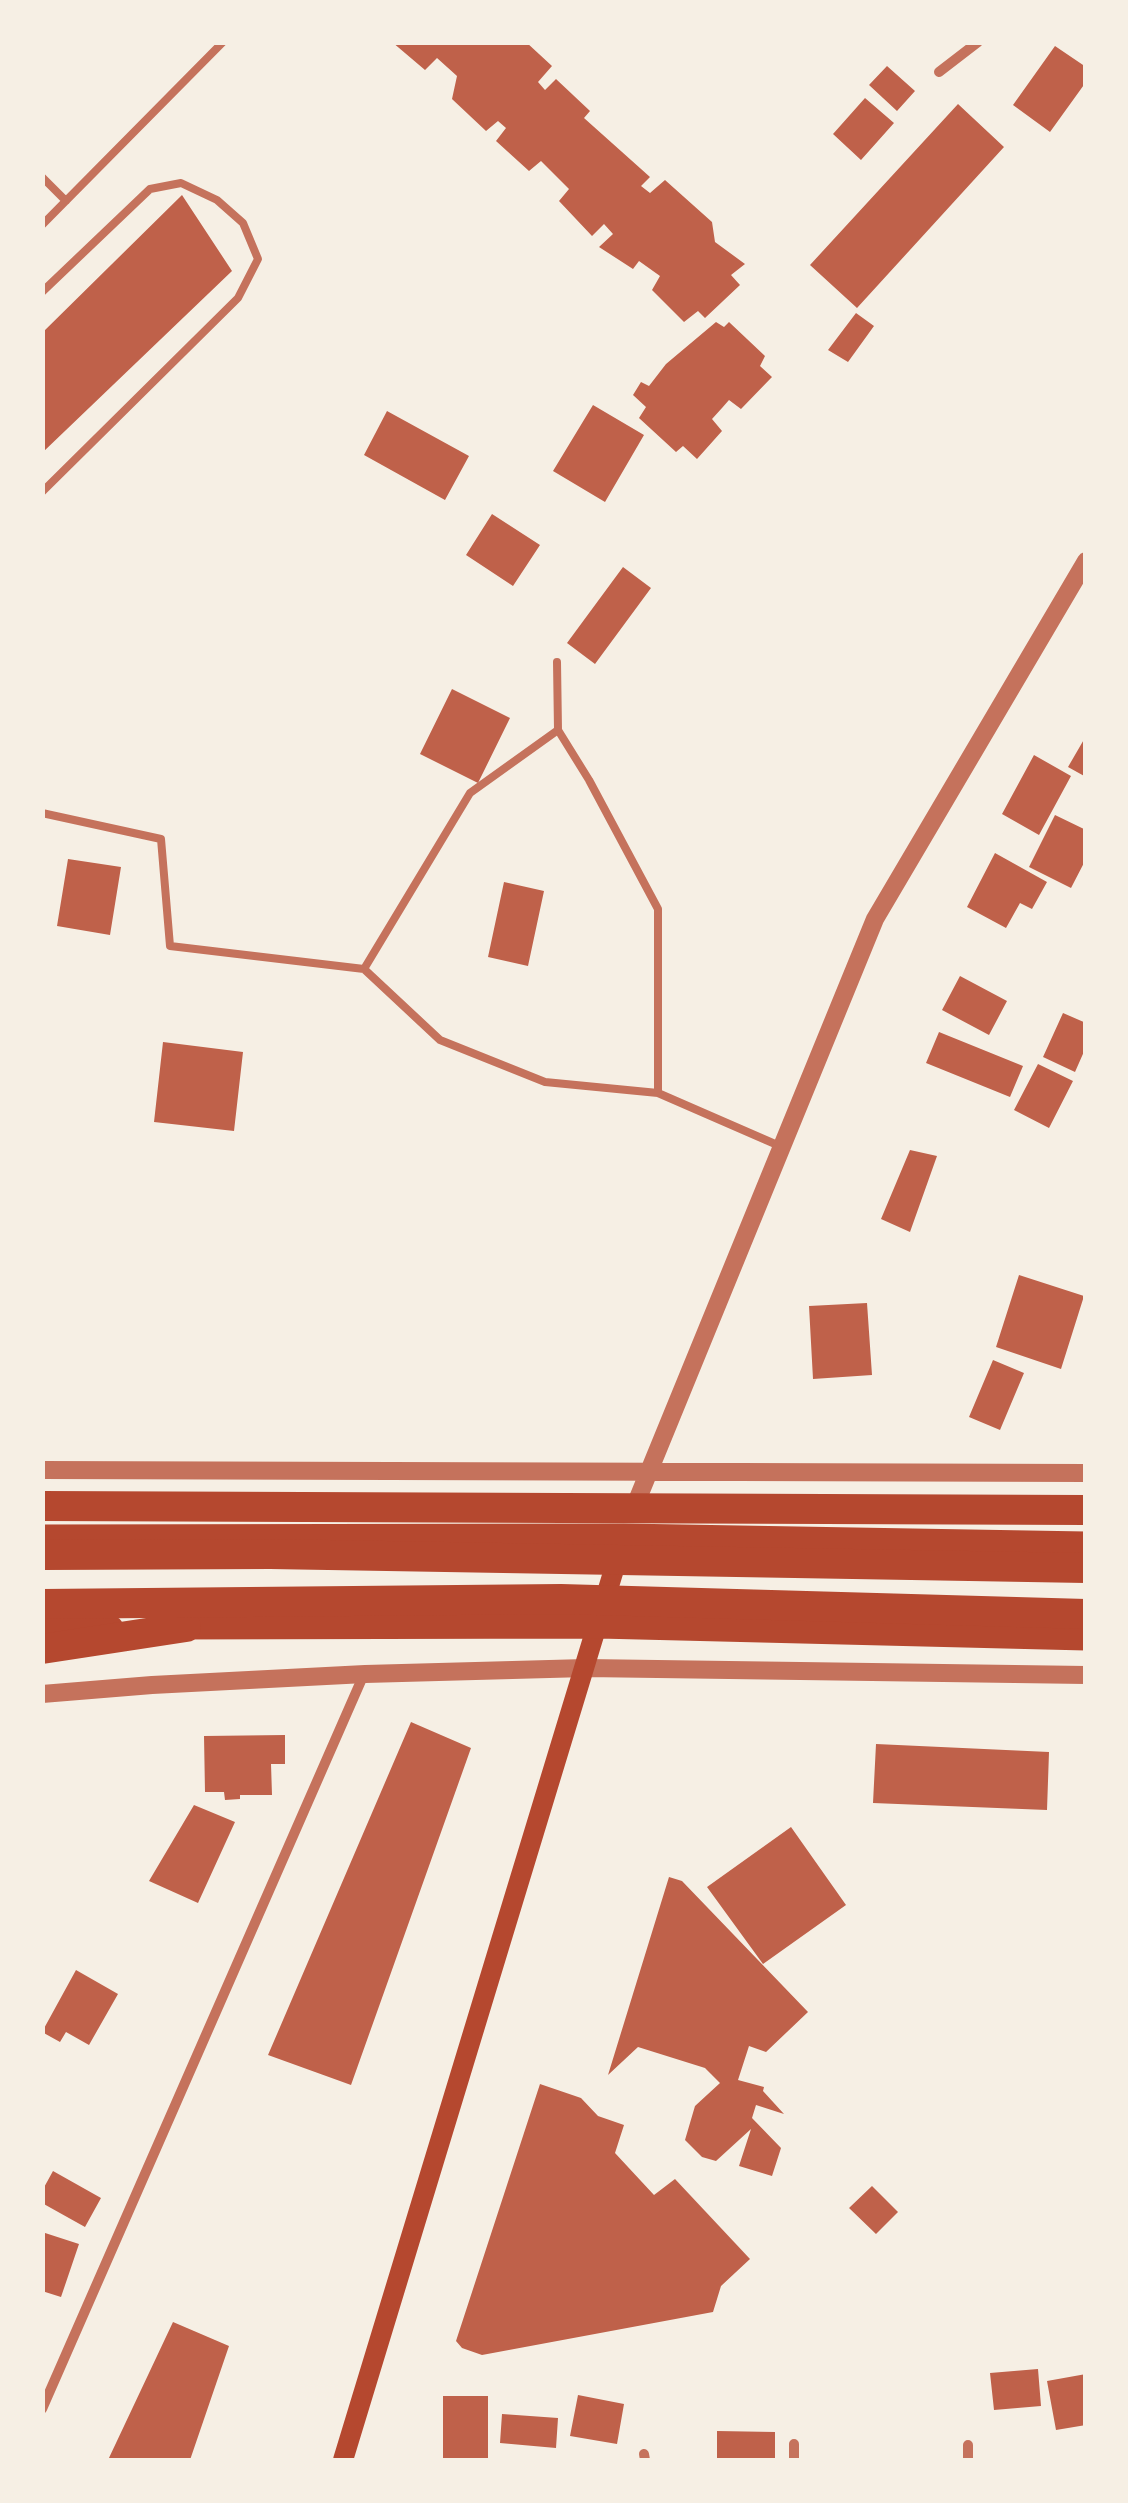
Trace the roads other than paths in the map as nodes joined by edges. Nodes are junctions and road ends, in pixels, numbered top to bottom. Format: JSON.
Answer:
{"nodes":[{"id":1,"x":223,"y":42,"type":"edge"},
{"id":2,"x":978,"y":42,"type":"edge"},
{"id":3,"x":939,"y":72,"type":"dead end"},
{"id":4,"x":42,"y":177,"type":"edge"},
{"id":5,"x":66,"y":201,"type":"junction"},
{"id":6,"x":42,"y":226,"type":"edge"},
{"id":7,"x":42,"y":292,"type":"edge"},
{"id":8,"x":42,"y":492,"type":"edge"},
{"id":9,"x":1086,"y":561,"type":"edge"},
{"id":10,"x":557,"y":662,"type":"dead end"},
{"id":11,"x":558,"y":730,"type":"junction"},
{"id":12,"x":42,"y":814,"type":"edge"},
{"id":13,"x":364,"y":970,"type":"junction"},
{"id":14,"x":658,"y":1093,"type":"junction"},
{"id":15,"x":782,"y":1147,"type":"junction"},
{"id":16,"x":42,"y":1470,"type":"edge"},
{"id":17,"x":646,"y":1472,"type":"junction"},
{"id":18,"x":1086,"y":1474,"type":"edge"},
{"id":19,"x":42,"y":1506,"type":"edge"},
{"id":20,"x":1086,"y":1510,"type":"edge"},
{"id":21,"x":629,"y":1522,"type":"junction"},
{"id":22,"x":42,"y":1537,"type":"edge"},
{"id":23,"x":1086,"y":1544,"type":"edge"},
{"id":24,"x":42,"y":1555,"type":"edge"},
{"id":25,"x":1086,"y":1568,"type":"edge"},
{"id":26,"x":42,"y":1604,"type":"edge"},
{"id":27,"x":1086,"y":1614,"type":"edge"},
{"id":28,"x":599,"y":1626,"type":"junction"},
{"id":29,"x":186,"y":1627,"type":"junction"},
{"id":30,"x":42,"y":1628,"type":"edge"},
{"id":31,"x":1086,"y":1638,"type":"edge"},
{"id":32,"x":42,"y":1649,"type":"edge"},
{"id":33,"x":586,"y":1668,"type":"junction"},
{"id":34,"x":365,"y":1674,"type":"junction"},
{"id":35,"x":1086,"y":1675,"type":"edge"},
{"id":36,"x":42,"y":1694,"type":"edge"},
{"id":37,"x":42,"y":2408,"type":"edge"},
{"id":38,"x":794,"y":2444,"type":"dead end"},
{"id":39,"x":968,"y":2444,"type":"dead end"},
{"id":40,"x":343,"y":2460,"type":"edge"},
{"id":41,"x":794,"y":2460,"type":"edge"},
{"id":42,"x":968,"y":2460,"type":"edge"}],
"edges":[{"from":1,"to":5,"type":"lane"},
{"from":2,"to":3,"type":"street"},
{"from":4,"to":5,"type":"lane"},
{"from":5,"to":6,"type":"lane"},
{"from":7,"to":8,"type":"lane"},
{"from":9,"to":15,"type":"street"},
{"from":10,"to":11,"type":"lane"},
{"from":11,"to":13,"type":"lane"},
{"from":11,"to":14,"type":"lane"},
{"from":12,"to":13,"type":"lane"},
{"from":13,"to":14,"type":"lane"},
{"from":14,"to":15,"type":"lane"},
{"from":15,"to":17,"type":"street"},
{"from":16,"to":17,"type":"street"},
{"from":17,"to":18,"type":"street"},
{"from":17,"to":21,"type":"street"},
{"from":19,"to":21,"type":"highway"},
{"from":20,"to":21,"type":"highway"},
{"from":21,"to":22,"type":"main road"},
{"from":21,"to":23,"type":"main road"},
{"from":21,"to":28,"type":"main road"},
{"from":24,"to":25,"type":"highway"},
{"from":26,"to":27,"type":"highway"},
{"from":28,"to":29,"type":"main road"},
{"from":28,"to":31,"type":"main road"},
{"from":28,"to":33,"type":"main road"},
{"from":29,"to":30,"type":"main road"},
{"from":29,"to":32,"type":"highway"},
{"from":33,"to":34,"type":"street"},
{"from":33,"to":35,"type":"street"},
{"from":33,"to":40,"type":"main road"},
{"from":34,"to":36,"type":"street"},
{"from":34,"to":37,"type":"street"},
{"from":38,"to":41,"type":"street"},
{"from":39,"to":42,"type":"street"}]}
